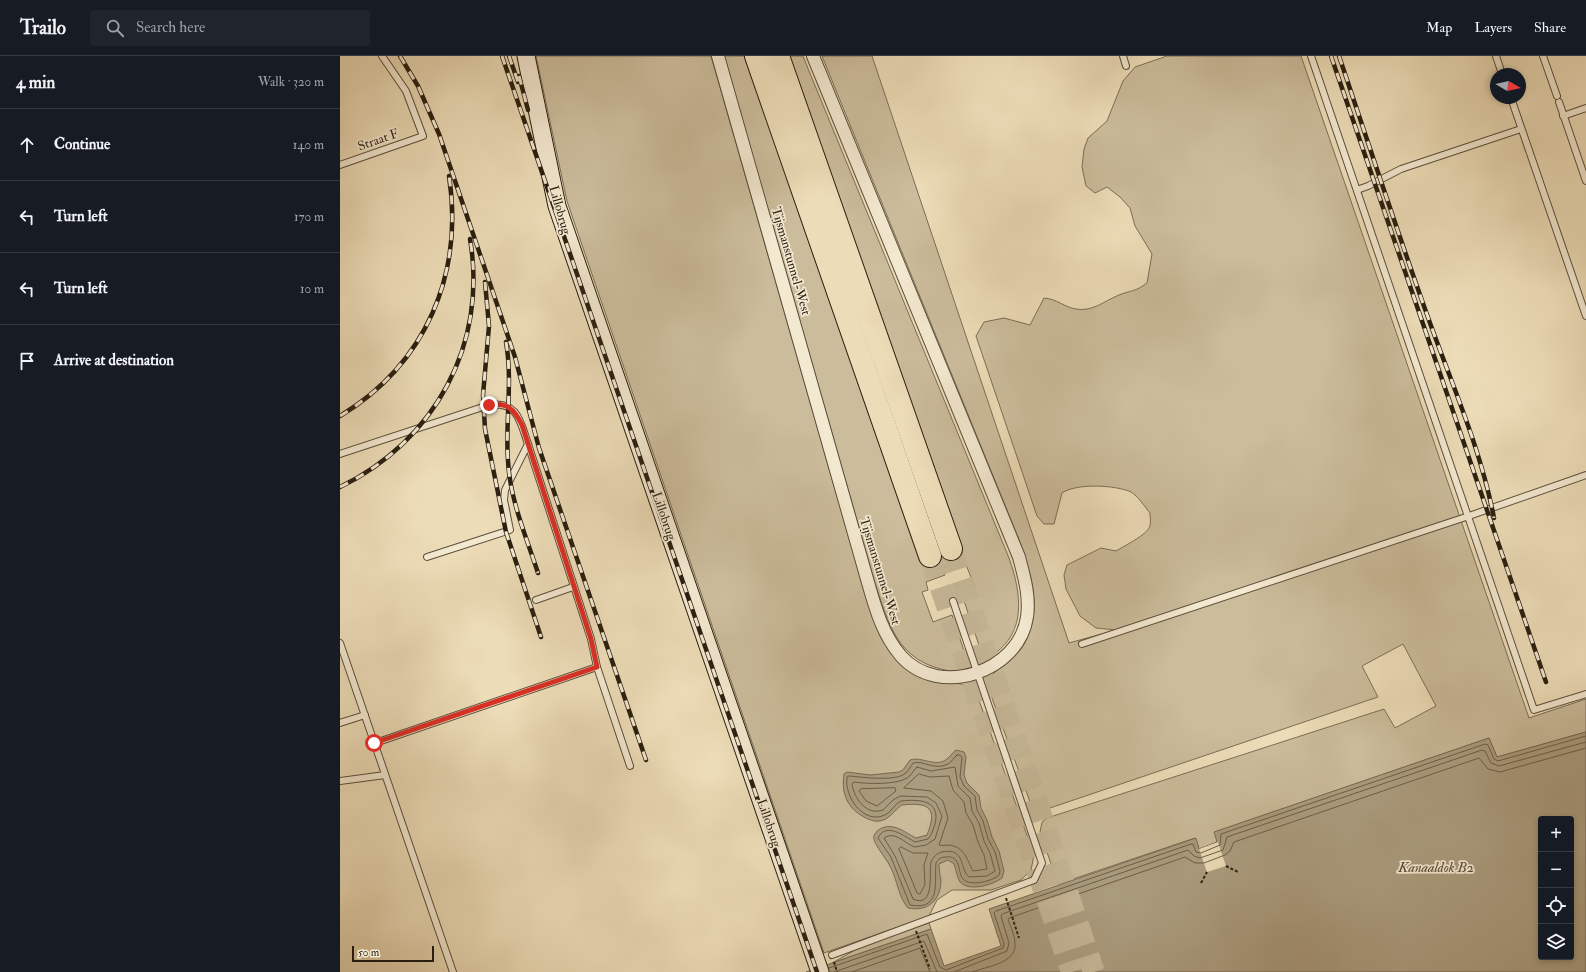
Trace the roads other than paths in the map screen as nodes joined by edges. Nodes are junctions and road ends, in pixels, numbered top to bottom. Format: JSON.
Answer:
{"nodes":[{"id":1,"x":382,"y":56,"type":"edge"},
{"id":2,"x":526,"y":56,"type":"edge"},
{"id":3,"x":718,"y":56,"type":"edge"},
{"id":4,"x":756,"y":56,"type":"edge"},
{"id":5,"x":778,"y":56,"type":"edge"},
{"id":6,"x":813,"y":56,"type":"edge"},
{"id":7,"x":1123,"y":56,"type":"edge"},
{"id":8,"x":1311,"y":56,"type":"edge"},
{"id":9,"x":1496,"y":56,"type":"edge"},
{"id":10,"x":1543,"y":56,"type":"edge"},
{"id":11,"x":1126,"y":66,"type":"dead end"},
{"id":12,"x":1500,"y":68,"type":"edge"},
{"id":13,"x":1513,"y":104,"type":"edge"},
{"id":14,"x":1586,"y":108,"type":"edge"},
{"id":15,"x":1563,"y":116,"type":"junction"},
{"id":16,"x":1521,"y":129,"type":"junction"},
{"id":17,"x":340,"y":165,"type":"edge"},
{"id":18,"x":1586,"y":181,"type":"edge"},
{"id":19,"x":1357,"y":190,"type":"junction"},
{"id":20,"x":1586,"y":316,"type":"edge"},
{"id":21,"x":528,"y":444,"type":"junction"},
{"id":22,"x":340,"y":454,"type":"edge"},
{"id":23,"x":1586,"y":475,"type":"edge"},
{"id":24,"x":1469,"y":516,"type":"junction"},
{"id":25,"x":951,"y":549,"type":"tunnel mouth"},
{"id":26,"x":930,"y":556,"type":"tunnel mouth"},
{"id":27,"x":427,"y":557,"type":"dead end"},
{"id":28,"x":573,"y":586,"type":"junction"},
{"id":29,"x":536,"y":600,"type":"dead end"},
{"id":30,"x":953,"y":602,"type":"dead end"},
{"id":31,"x":340,"y":642,"type":"edge"},
{"id":32,"x":1082,"y":644,"type":"dead end"},
{"id":33,"x":342,"y":653,"type":"edge"},
{"id":34,"x":597,"y":667,"type":"junction"},
{"id":35,"x":977,"y":672,"type":"junction"},
{"id":36,"x":1586,"y":694,"type":"edge"},
{"id":37,"x":365,"y":715,"type":"junction"},
{"id":38,"x":340,"y":723,"type":"edge"},
{"id":39,"x":374,"y":743,"type":"junction"},
{"id":40,"x":630,"y":766,"type":"dead end"},
{"id":41,"x":386,"y":775,"type":"junction"},
{"id":42,"x":340,"y":781,"type":"edge"},
{"id":43,"x":832,"y":955,"type":"dead end"},
{"id":44,"x":453,"y":972,"type":"edge"},
{"id":45,"x":820,"y":972,"type":"edge"}],
"edges":[{"from":1,"to":17,"type":"lane","name":"Straat F"},
{"from":2,"to":45,"type":"street","name":"Lillobrug"},
{"from":3,"to":35,"type":"street","name":"Tijsmanstunnel-West"},
{"from":4,"to":26,"type":"highway"},
{"from":5,"to":25,"type":"highway"},
{"from":6,"to":35,"type":"street","name":"Tijsmanstunnel-West"},
{"from":7,"to":11,"type":"lane"},
{"from":8,"to":19,"type":"lane"},
{"from":9,"to":12,"type":"lane"},
{"from":10,"to":15,"type":"lane"},
{"from":13,"to":16,"type":"lane"},
{"from":14,"to":15,"type":"lane"},
{"from":15,"to":18,"type":"lane"},
{"from":16,"to":19,"type":"lane"},
{"from":16,"to":20,"type":"lane"},
{"from":19,"to":24,"type":"lane"},
{"from":21,"to":22,"type":"lane"},
{"from":21,"to":27,"type":"lane"},
{"from":21,"to":28,"type":"lane"},
{"from":23,"to":24,"type":"lane"},
{"from":24,"to":32,"type":"lane"},
{"from":24,"to":36,"type":"lane"},
{"from":28,"to":29,"type":"lane"},
{"from":28,"to":34,"type":"lane"},
{"from":30,"to":35,"type":"lane"},
{"from":31,"to":33,"type":"lane"},
{"from":33,"to":37,"type":"lane"},
{"from":34,"to":39,"type":"lane"},
{"from":34,"to":40,"type":"lane"},
{"from":35,"to":43,"type":"lane"},
{"from":37,"to":38,"type":"lane"},
{"from":37,"to":39,"type":"lane"},
{"from":39,"to":41,"type":"lane"},
{"from":41,"to":42,"type":"lane"},
{"from":41,"to":44,"type":"lane"}]}
